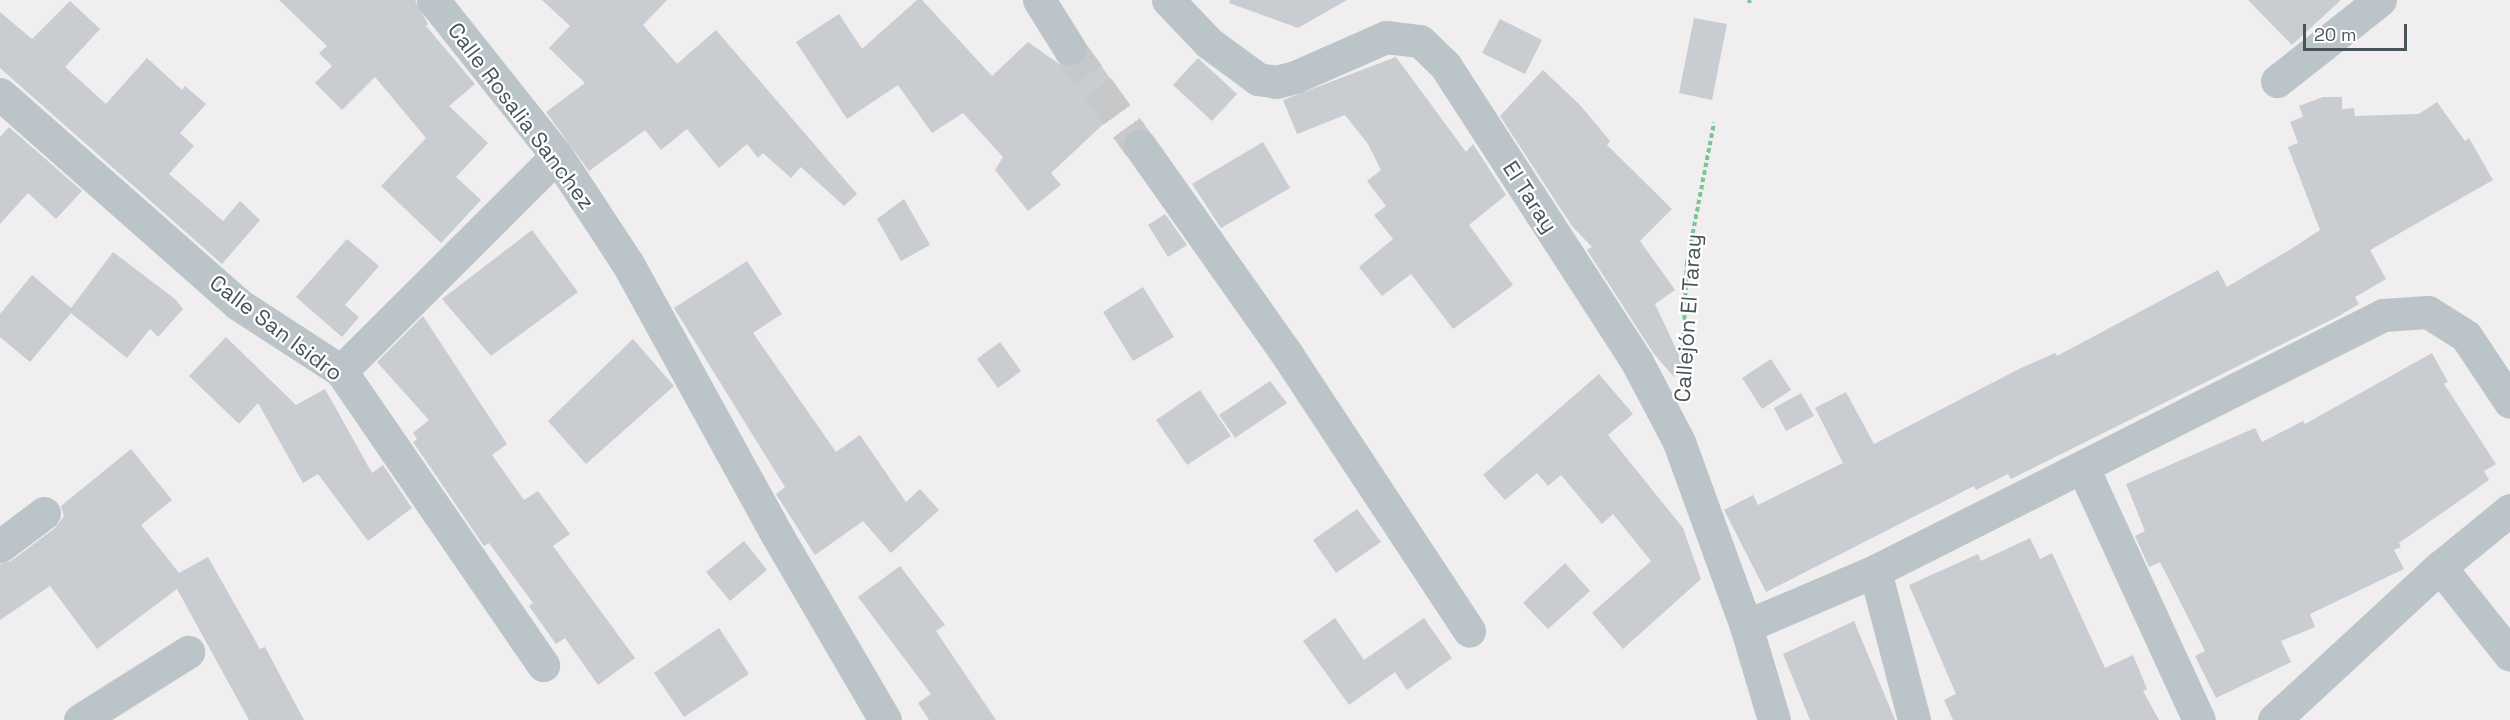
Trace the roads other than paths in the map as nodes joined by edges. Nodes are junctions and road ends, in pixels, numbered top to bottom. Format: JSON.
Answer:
{"nodes":[{"id":1,"x":433,"y":0,"type":"edge"},
{"id":2,"x":1039,"y":0,"type":"edge"},
{"id":3,"x":1168,"y":0,"type":"edge"},
{"id":4,"x":2380,"y":0,"type":"edge"},
{"id":5,"x":1069,"y":48,"type":"tunnel mouth"},
{"id":6,"x":2277,"y":81,"type":"dead end"},
{"id":7,"x":0,"y":94,"type":"edge"},
{"id":8,"x":1140,"y":146,"type":"tunnel mouth"},
{"id":9,"x":557,"y":156,"type":"junction"},
{"id":10,"x":341,"y":371,"type":"junction"},
{"id":11,"x":2510,"y":402,"type":"edge"},
{"id":12,"x":2083,"y":468,"type":"junction"},
{"id":13,"x":2510,"y":510,"type":"edge"},
{"id":14,"x":44,"y":513,"type":"dead end"},
{"id":15,"x":0,"y":546,"type":"edge"},
{"id":16,"x":2440,"y":567,"type":"junction"},
{"id":17,"x":1875,"y":571,"type":"junction"},
{"id":18,"x":1746,"y":626,"type":"junction"},
{"id":19,"x":1469,"y":631,"type":"dead end"},
{"id":20,"x":188,"y":652,"type":"dead end"},
{"id":21,"x":2510,"y":655,"type":"edge"},
{"id":22,"x":543,"y":665,"type":"dead end"},
{"id":23,"x":80,"y":720,"type":"edge"},
{"id":24,"x":885,"y":720,"type":"edge"},
{"id":25,"x":1774,"y":720,"type":"edge"},
{"id":26,"x":1914,"y":720,"type":"edge"},
{"id":27,"x":2199,"y":720,"type":"edge"},
{"id":28,"x":2274,"y":720,"type":"edge"}],
"edges":[{"from":1,"to":9,"type":"street","name":"Calle Rosalia Sanchez"},
{"from":2,"to":5,"type":"street"},
{"from":3,"to":18,"type":"street","name":"El Taray"},
{"from":4,"to":6,"type":"street"},
{"from":7,"to":10,"type":"street","name":"Calle San Isidro"},
{"from":8,"to":19,"type":"street"},
{"from":9,"to":10,"type":"street"},
{"from":9,"to":24,"type":"street","name":"Calle Rosalia Sanchez"},
{"from":10,"to":22,"type":"street","name":"Calle San Isidro"},
{"from":11,"to":12,"type":"street"},
{"from":12,"to":17,"type":"street"},
{"from":12,"to":27,"type":"street"},
{"from":13,"to":16,"type":"street"},
{"from":14,"to":15,"type":"street"},
{"from":16,"to":21,"type":"street"},
{"from":16,"to":28,"type":"street"},
{"from":17,"to":18,"type":"street"},
{"from":17,"to":26,"type":"street"},
{"from":18,"to":25,"type":"street"},
{"from":20,"to":23,"type":"street"}]}
